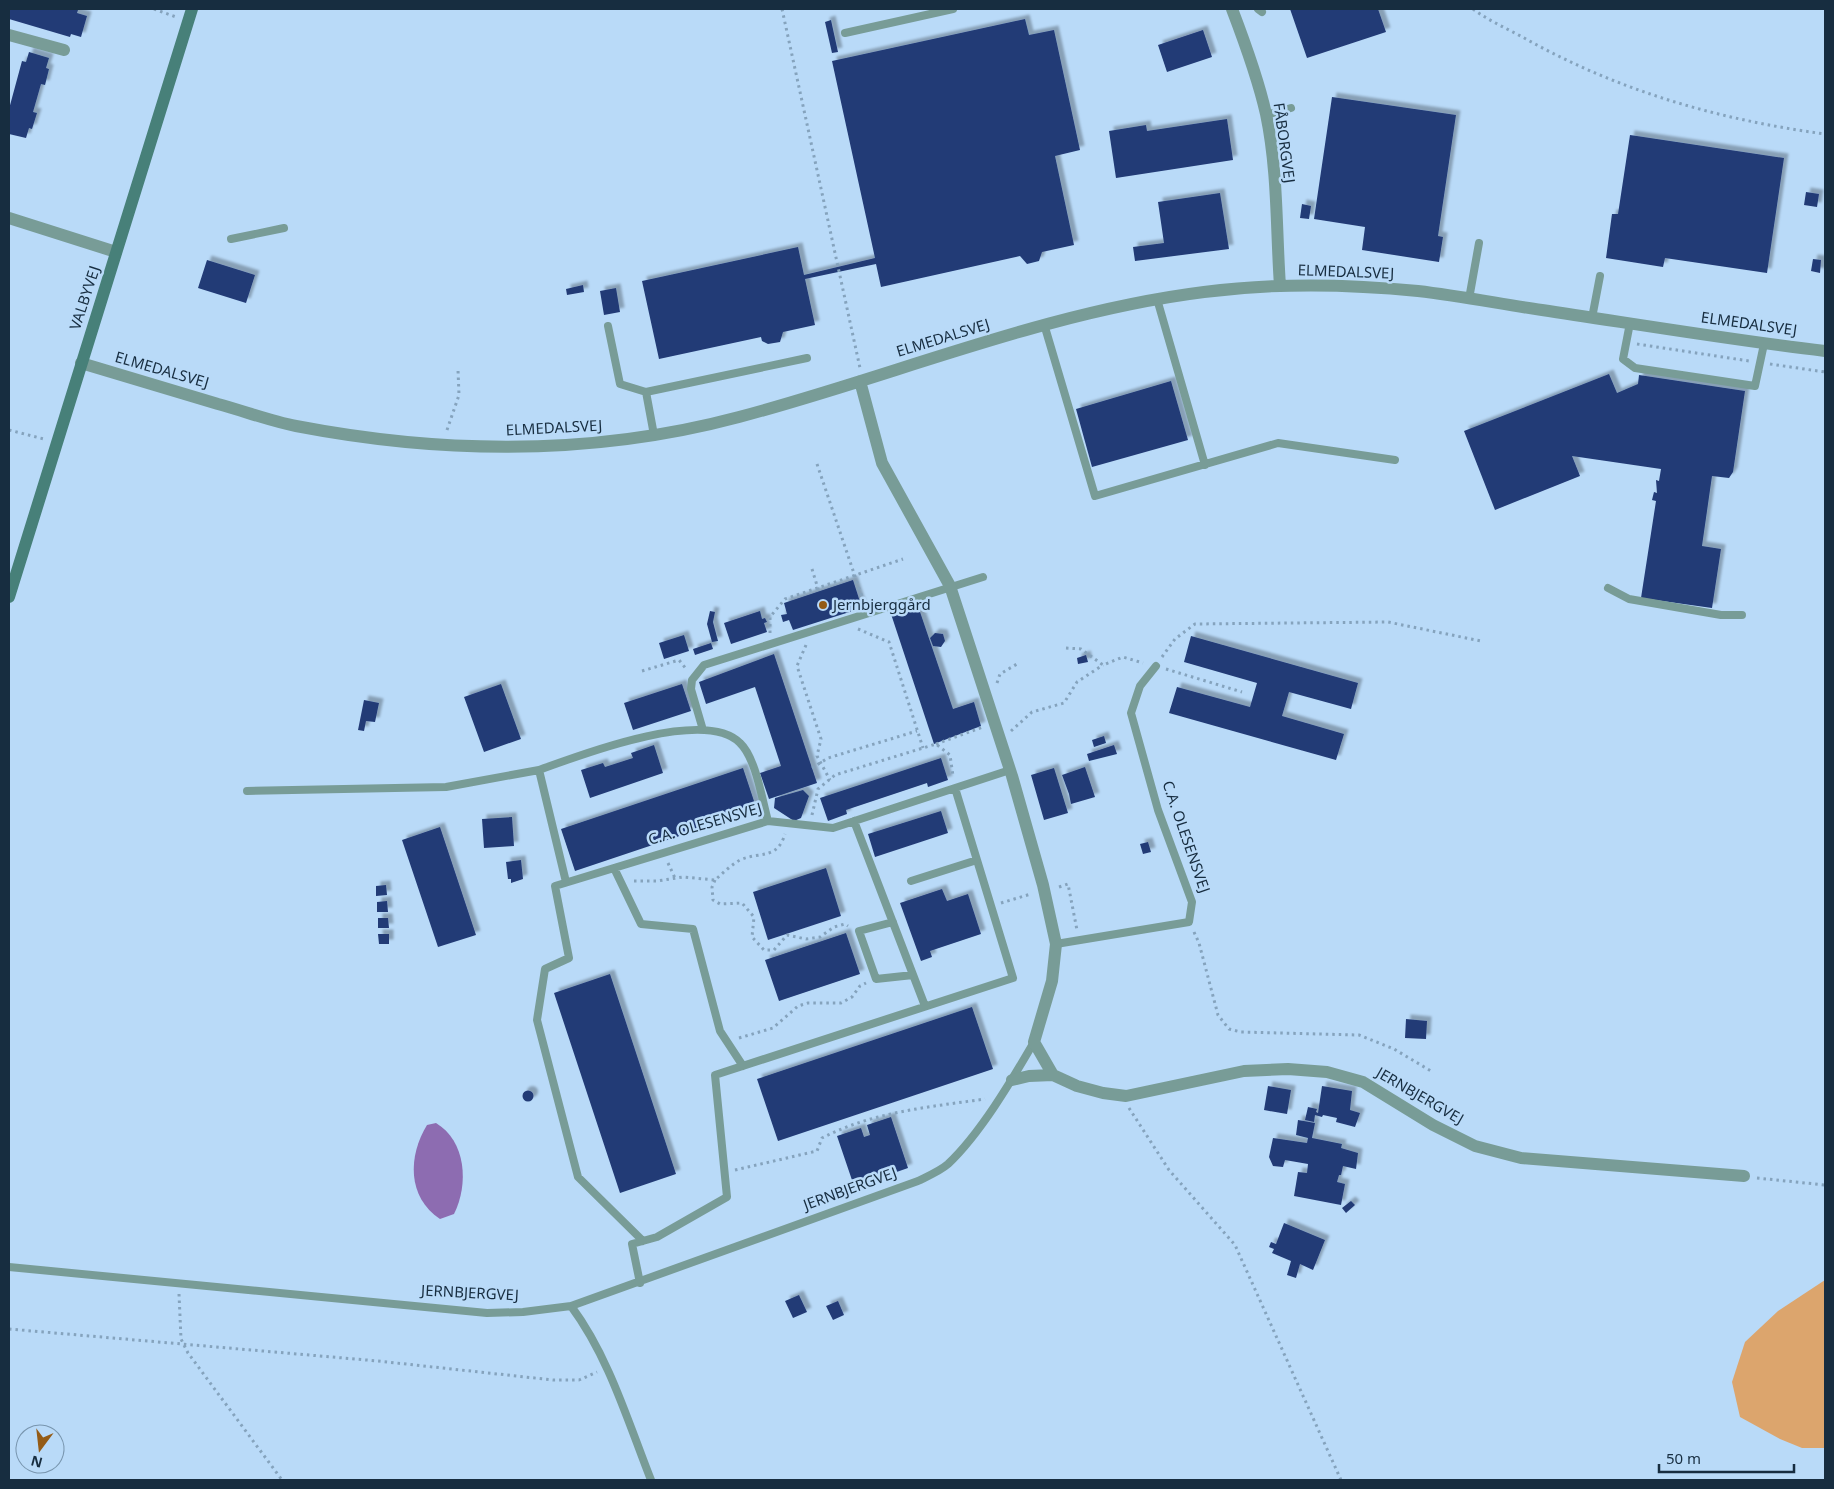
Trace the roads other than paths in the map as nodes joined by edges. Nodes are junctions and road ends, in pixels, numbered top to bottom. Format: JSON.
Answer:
{"nodes":[{"id":1,"x":953,"y":9,"type":"edge"},
{"id":2,"x":1232,"y":9,"type":"edge"},
{"id":3,"x":190,"y":15,"type":"edge"},
{"id":4,"x":845,"y":33,"type":"dead end"},
{"id":5,"x":9,"y":35,"type":"edge"},
{"id":6,"x":64,"y":50,"type":"dead end"},
{"id":7,"x":1291,"y":108,"type":"dead end"},
{"id":8,"x":1266,"y":115,"type":"junction"},
{"id":9,"x":9,"y":218,"type":"edge"},
{"id":10,"x":284,"y":228,"type":"dead end"},
{"id":11,"x":231,"y":239,"type":"dead end"},
{"id":12,"x":1479,"y":243,"type":"dead end"},
{"id":13,"x":116,"y":252,"type":"junction"},
{"id":14,"x":1600,"y":276,"type":"dead end"},
{"id":15,"x":1280,"y":286,"type":"junction"},
{"id":16,"x":1157,"y":299,"type":"junction"},
{"id":17,"x":1469,"y":299,"type":"junction"},
{"id":18,"x":1592,"y":318,"type":"junction"},
{"id":19,"x":1630,"y":323,"type":"junction"},
{"id":20,"x":1044,"y":324,"type":"junction"},
{"id":21,"x":608,"y":326,"type":"dead end"},
{"id":22,"x":1764,"y":344,"type":"junction"},
{"id":23,"x":1825,"y":351,"type":"edge"},
{"id":24,"x":807,"y":358,"type":"dead end"},
{"id":25,"x":81,"y":363,"type":"junction"},
{"id":26,"x":860,"y":381,"type":"junction"},
{"id":27,"x":646,"y":392,"type":"junction"},
{"id":28,"x":654,"y":435,"type":"junction"},
{"id":29,"x":1395,"y":460,"type":"dead end"},
{"id":30,"x":1205,"y":465,"type":"junction"},
{"id":31,"x":983,"y":578,"type":"dead end"},
{"id":32,"x":950,"y":586,"type":"junction"},
{"id":33,"x":1608,"y":588,"type":"dead end"},
{"id":34,"x":9,"y":597,"type":"edge"},
{"id":35,"x":1742,"y":615,"type":"dead end"},
{"id":36,"x":1156,"y":666,"type":"road end"},
{"id":37,"x":703,"y":730,"type":"junction"},
{"id":38,"x":539,"y":770,"type":"junction"},
{"id":39,"x":1010,"y":770,"type":"junction"},
{"id":40,"x":955,"y":788,"type":"junction"},
{"id":41,"x":247,"y":791,"type":"dead end"},
{"id":42,"x":854,"y":821,"type":"junction"},
{"id":43,"x":768,"y":822,"type":"junction"},
{"id":44,"x":977,"y":860,"type":"junction"},
{"id":45,"x":614,"y":868,"type":"junction"},
{"id":46,"x":912,"y":881,"type":"dead end"},
{"id":47,"x":566,"y":882,"type":"junction"},
{"id":48,"x":893,"y":922,"type":"junction"},
{"id":49,"x":1056,"y":944,"type":"junction"},
{"id":50,"x":913,"y":975,"type":"junction"},
{"id":51,"x":925,"y":1006,"type":"junction"},
{"id":52,"x":1034,"y":1042,"type":"junction"},
{"id":53,"x":742,"y":1066,"type":"junction"},
{"id":54,"x":1053,"y":1075,"type":"junction"},
{"id":55,"x":1012,"y":1080,"type":"junction"},
{"id":56,"x":1744,"y":1176,"type":"road end"},
{"id":57,"x":643,"y":1241,"type":"junction"},
{"id":58,"x":9,"y":1267,"type":"edge"},
{"id":59,"x":640,"y":1283,"type":"junction"},
{"id":60,"x":571,"y":1306,"type":"junction"},
{"id":61,"x":651,"y":1480,"type":"edge"}],
"edges":[{"from":1,"to":4,"type":"lane"},
{"from":2,"to":8,"type":"street","name":"FÅBORGVEJ"},
{"from":3,"to":13,"type":"street","name":"VALBYVEJ"},
{"from":5,"to":6,"type":"street"},
{"from":7,"to":8,"type":"lane"},
{"from":8,"to":15,"type":"street","name":"FÅBORGVEJ"},
{"from":9,"to":13,"type":"street"},
{"from":10,"to":11,"type":"lane"},
{"from":12,"to":17,"type":"lane"},
{"from":13,"to":25,"type":"street","name":"VALBYVEJ"},
{"from":14,"to":18,"type":"lane"},
{"from":15,"to":16,"type":"street","name":"ELMEDALSVEJ"},
{"from":15,"to":17,"type":"street","name":"ELMEDALSVEJ"},
{"from":16,"to":20,"type":"street","name":"ELMEDALSVEJ"},
{"from":16,"to":30,"type":"lane"},
{"from":17,"to":18,"type":"street","name":"ELMEDALSVEJ"},
{"from":18,"to":19,"type":"street","name":"ELMEDALSVEJ"},
{"from":19,"to":22,"type":"street","name":"ELMEDALSVEJ"},
{"from":19,"to":22,"type":"lane"},
{"from":20,"to":26,"type":"street","name":"ELMEDALSVEJ"},
{"from":20,"to":30,"type":"lane"},
{"from":21,"to":27,"type":"lane"},
{"from":22,"to":23,"type":"street","name":"ELMEDALSVEJ"},
{"from":24,"to":27,"type":"lane"},
{"from":25,"to":28,"type":"street","name":"ELMEDALSVEJ"},
{"from":25,"to":34,"type":"street","name":"VALBYVEJ"},
{"from":26,"to":28,"type":"street","name":"ELMEDALSVEJ"},
{"from":26,"to":32,"type":"street"},
{"from":27,"to":28,"type":"lane"},
{"from":29,"to":30,"type":"lane"},
{"from":31,"to":32,"type":"lane"},
{"from":32,"to":37,"type":"lane"},
{"from":32,"to":39,"type":"street"},
{"from":33,"to":35,"type":"lane"},
{"from":36,"to":49,"type":"lane","name":"C.A. OLESENSVEJ"},
{"from":37,"to":38,"type":"lane"},
{"from":37,"to":43,"type":"lane"},
{"from":38,"to":41,"type":"lane"},
{"from":38,"to":47,"type":"lane"},
{"from":39,"to":40,"type":"lane","name":"C.A. OLESENSVEJ"},
{"from":39,"to":49,"type":"street"},
{"from":40,"to":42,"type":"lane","name":"C.A. OLESENSVEJ"},
{"from":40,"to":44,"type":"lane"},
{"from":42,"to":43,"type":"lane","name":"C.A. OLESENSVEJ"},
{"from":42,"to":48,"type":"lane"},
{"from":43,"to":45,"type":"lane","name":"C.A. OLESENSVEJ"},
{"from":44,"to":46,"type":"lane"},
{"from":44,"to":51,"type":"lane"},
{"from":45,"to":47,"type":"lane","name":"C.A. OLESENSVEJ"},
{"from":45,"to":53,"type":"lane"},
{"from":47,"to":57,"type":"lane","name":"C.A. OLESENSVEJ"},
{"from":48,"to":50,"type":"lane"},
{"from":48,"to":50,"type":"lane"},
{"from":49,"to":52,"type":"street"},
{"from":50,"to":51,"type":"lane"},
{"from":51,"to":53,"type":"lane"},
{"from":52,"to":54,"type":"street"},
{"from":52,"to":55,"type":"lane","name":"JERNBJERGVEJ"},
{"from":53,"to":57,"type":"lane"},
{"from":54,"to":55,"type":"street","name":"JERNBJERGVEJ"},
{"from":54,"to":56,"type":"street","name":"JERNBJERGVEJ"},
{"from":55,"to":59,"type":"lane","name":"JERNBJERGVEJ"},
{"from":57,"to":59,"type":"lane"},
{"from":58,"to":60,"type":"lane","name":"JERNBJERGVEJ"},
{"from":59,"to":60,"type":"lane","name":"JERNBJERGVEJ"},
{"from":60,"to":61,"type":"lane"}]}
